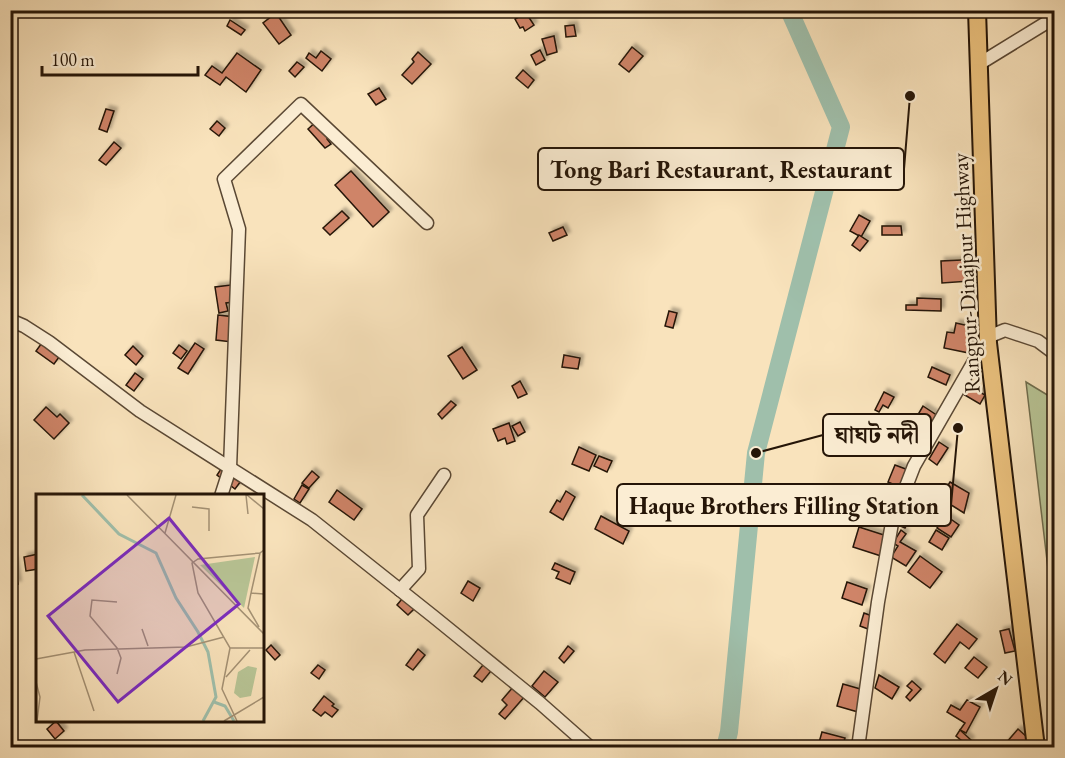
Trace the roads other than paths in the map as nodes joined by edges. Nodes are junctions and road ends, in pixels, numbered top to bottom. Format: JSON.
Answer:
{"nodes":[{"id":1,"x":977,"y":10,"type":"edge"},
{"id":2,"x":1054,"y":18,"type":"edge"},
{"id":3,"x":979,"y":64,"type":"junction"},
{"id":4,"x":427,"y":223,"type":"dead end"},
{"id":5,"x":10,"y":320,"type":"edge"},
{"id":6,"x":988,"y":338,"type":"junction"},
{"id":7,"x":1054,"y":353,"type":"edge"},
{"id":8,"x":230,"y":468,"type":"junction"},
{"id":9,"x":444,"y":475,"type":"dead end"},
{"id":10,"x":221,"y":494,"type":"edge"},
{"id":11,"x":400,"y":590,"type":"junction"},
{"id":12,"x":591,"y":747,"type":"edge"},
{"id":13,"x":858,"y":747,"type":"edge"},
{"id":14,"x":1036,"y":747,"type":"edge"}],
"edges":[{"from":1,"to":3,"type":"highway","name":"Rangpur-Dinajpur Highway"},
{"from":2,"to":3,"type":"street"},
{"from":3,"to":6,"type":"highway","name":"Rangpur-Dinajpur Highway"},
{"from":4,"to":8,"type":"street"},
{"from":5,"to":8,"type":"street"},
{"from":6,"to":7,"type":"street"},
{"from":6,"to":13,"type":"street"},
{"from":6,"to":14,"type":"highway","name":"Rangpur-Dinajpur Highway"},
{"from":8,"to":10,"type":"street"},
{"from":8,"to":11,"type":"street"},
{"from":9,"to":11,"type":"street"},
{"from":11,"to":12,"type":"street"}]}
